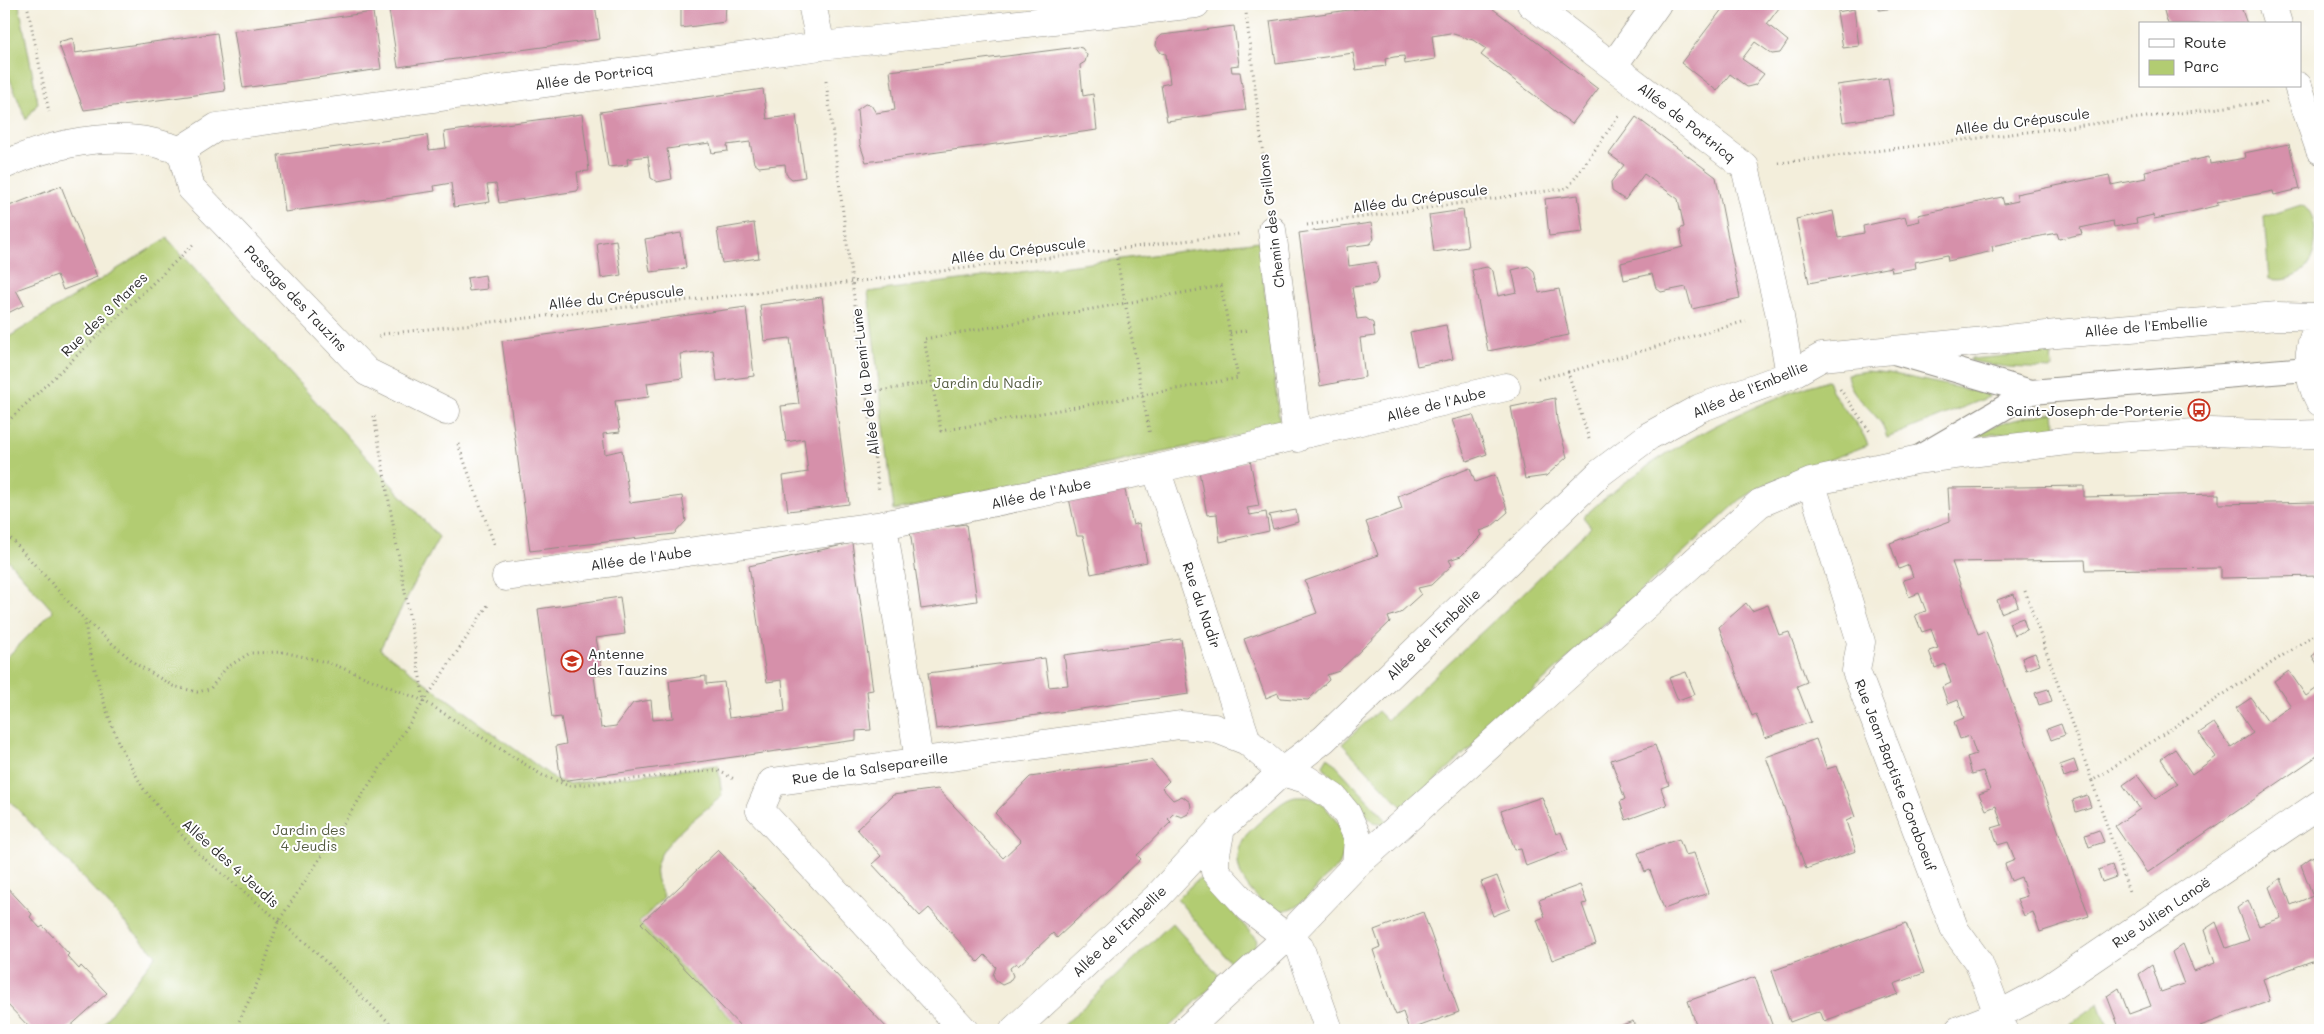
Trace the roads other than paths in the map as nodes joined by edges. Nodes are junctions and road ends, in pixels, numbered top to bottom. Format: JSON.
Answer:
{"nodes":[{"id":1,"x":812,"y":4,"type":"edge"},
{"id":2,"x":1196,"y":4,"type":"edge"},
{"id":3,"x":1531,"y":4,"type":"edge"},
{"id":4,"x":1657,"y":4,"type":"edge"},
{"id":5,"x":2272,"y":4,"type":"edge"},
{"id":6,"x":2277,"y":22,"type":"edge"},
{"id":7,"x":821,"y":46,"type":"junction"},
{"id":8,"x":1613,"y":66,"type":"junction"},
{"id":9,"x":2308,"y":106,"type":"edge"},
{"id":10,"x":181,"y":150,"type":"junction"},
{"id":11,"x":2320,"y":150,"type":"edge"},
{"id":12,"x":4,"y":164,"type":"edge"},
{"id":13,"x":1272,"y":230,"type":"road end"},
{"id":14,"x":2320,"y":317,"type":"edge"},
{"id":15,"x":2320,"y":322,"type":"edge"},
{"id":16,"x":1884,"y":350,"type":"junction"},
{"id":17,"x":2314,"y":368,"type":"edge"},
{"id":18,"x":1790,"y":375,"type":"junction"},
{"id":19,"x":1506,"y":387,"type":"road end"},
{"id":20,"x":2031,"y":392,"type":"junction"},
{"id":21,"x":2320,"y":402,"type":"edge"},
{"id":22,"x":446,"y":411,"type":"road end"},
{"id":23,"x":2320,"y":434,"type":"edge"},
{"id":24,"x":1297,"y":438,"type":"junction"},
{"id":25,"x":1914,"y":460,"type":"junction"},
{"id":26,"x":1156,"y":470,"type":"junction"},
{"id":27,"x":1811,"y":482,"type":"junction"},
{"id":28,"x":883,"y":525,"type":"junction"},
{"id":29,"x":506,"y":577,"type":"road end"},
{"id":30,"x":1247,"y":741,"type":"junction"},
{"id":31,"x":918,"y":761,"type":"junction"},
{"id":32,"x":1282,"y":772,"type":"junction"},
{"id":33,"x":2320,"y":804,"type":"edge"},
{"id":34,"x":1221,"y":828,"type":"junction"},
{"id":35,"x":1356,"y":865,"type":"junction"},
{"id":36,"x":1286,"y":938,"type":"junction"},
{"id":37,"x":2001,"y":1023,"type":"edge"},
{"id":38,"x":964,"y":1030,"type":"edge"},
{"id":39,"x":1014,"y":1030,"type":"edge"},
{"id":40,"x":1186,"y":1030,"type":"edge"},
{"id":41,"x":1329,"y":1030,"type":"edge"},
{"id":42,"x":1959,"y":1030,"type":"edge"}],
"edges":[{"from":1,"to":7,"type":"street"},
{"from":2,"to":7,"type":"street","name":"Allée de Portricq"},
{"from":3,"to":8,"type":"street","name":"Allée de Portricq"},
{"from":4,"to":8,"type":"street"},
{"from":5,"to":6,"type":"street"},
{"from":7,"to":10,"type":"street","name":"Allée de Portricq"},
{"from":8,"to":18,"type":"street","name":"Allée de Portricq"},
{"from":9,"to":11,"type":"street"},
{"from":10,"to":12,"type":"street"},
{"from":10,"to":22,"type":"street","name":"Passage des Tauzins"},
{"from":13,"to":24,"type":"street","name":"Chemin des Grillons"},
{"from":14,"to":16,"type":"street","name":"Allée de l'Embellie"},
{"from":15,"to":17,"type":"street"},
{"from":16,"to":18,"type":"street","name":"Allée de l'Embellie"},
{"from":16,"to":20,"type":"lane"},
{"from":17,"to":20,"type":"lane"},
{"from":17,"to":21,"type":"street"},
{"from":18,"to":32,"type":"street","name":"Allée de l'Embellie"},
{"from":19,"to":24,"type":"street","name":"Allée de l'Aube"},
{"from":20,"to":25,"type":"lane"},
{"from":23,"to":25,"type":"street"},
{"from":24,"to":26,"type":"street","name":"Allée de l'Aube"},
{"from":25,"to":27,"type":"street"},
{"from":26,"to":28,"type":"street","name":"Allée de l'Aube"},
{"from":26,"to":30,"type":"street","name":"Rue du Nadir"},
{"from":27,"to":35,"type":"street"},
{"from":27,"to":37,"type":"street","name":"Rue Jean-Baptiste Coraboeuf"},
{"from":28,"to":29,"type":"street","name":"Allée de l'Aube"},
{"from":28,"to":31,"type":"street"},
{"from":30,"to":31,"type":"street","name":"Rue de la Salsepareille"},
{"from":30,"to":32,"type":"street","name":"Rue de la Salsepareille"},
{"from":31,"to":38,"type":"street","name":"Rue de la Salsepareille"},
{"from":32,"to":34,"type":"street","name":"Allée de l'Embellie"},
{"from":32,"to":35,"type":"street"},
{"from":33,"to":37,"type":"street","name":"Rue Julien Lanoë"},
{"from":34,"to":36,"type":"street"},
{"from":34,"to":39,"type":"street","name":"Allée de l'Embellie"},
{"from":35,"to":36,"type":"street"},
{"from":36,"to":40,"type":"street"},
{"from":36,"to":41,"type":"street"},
{"from":37,"to":42,"type":"street","name":"Rue Julien Lanoë"}]}
